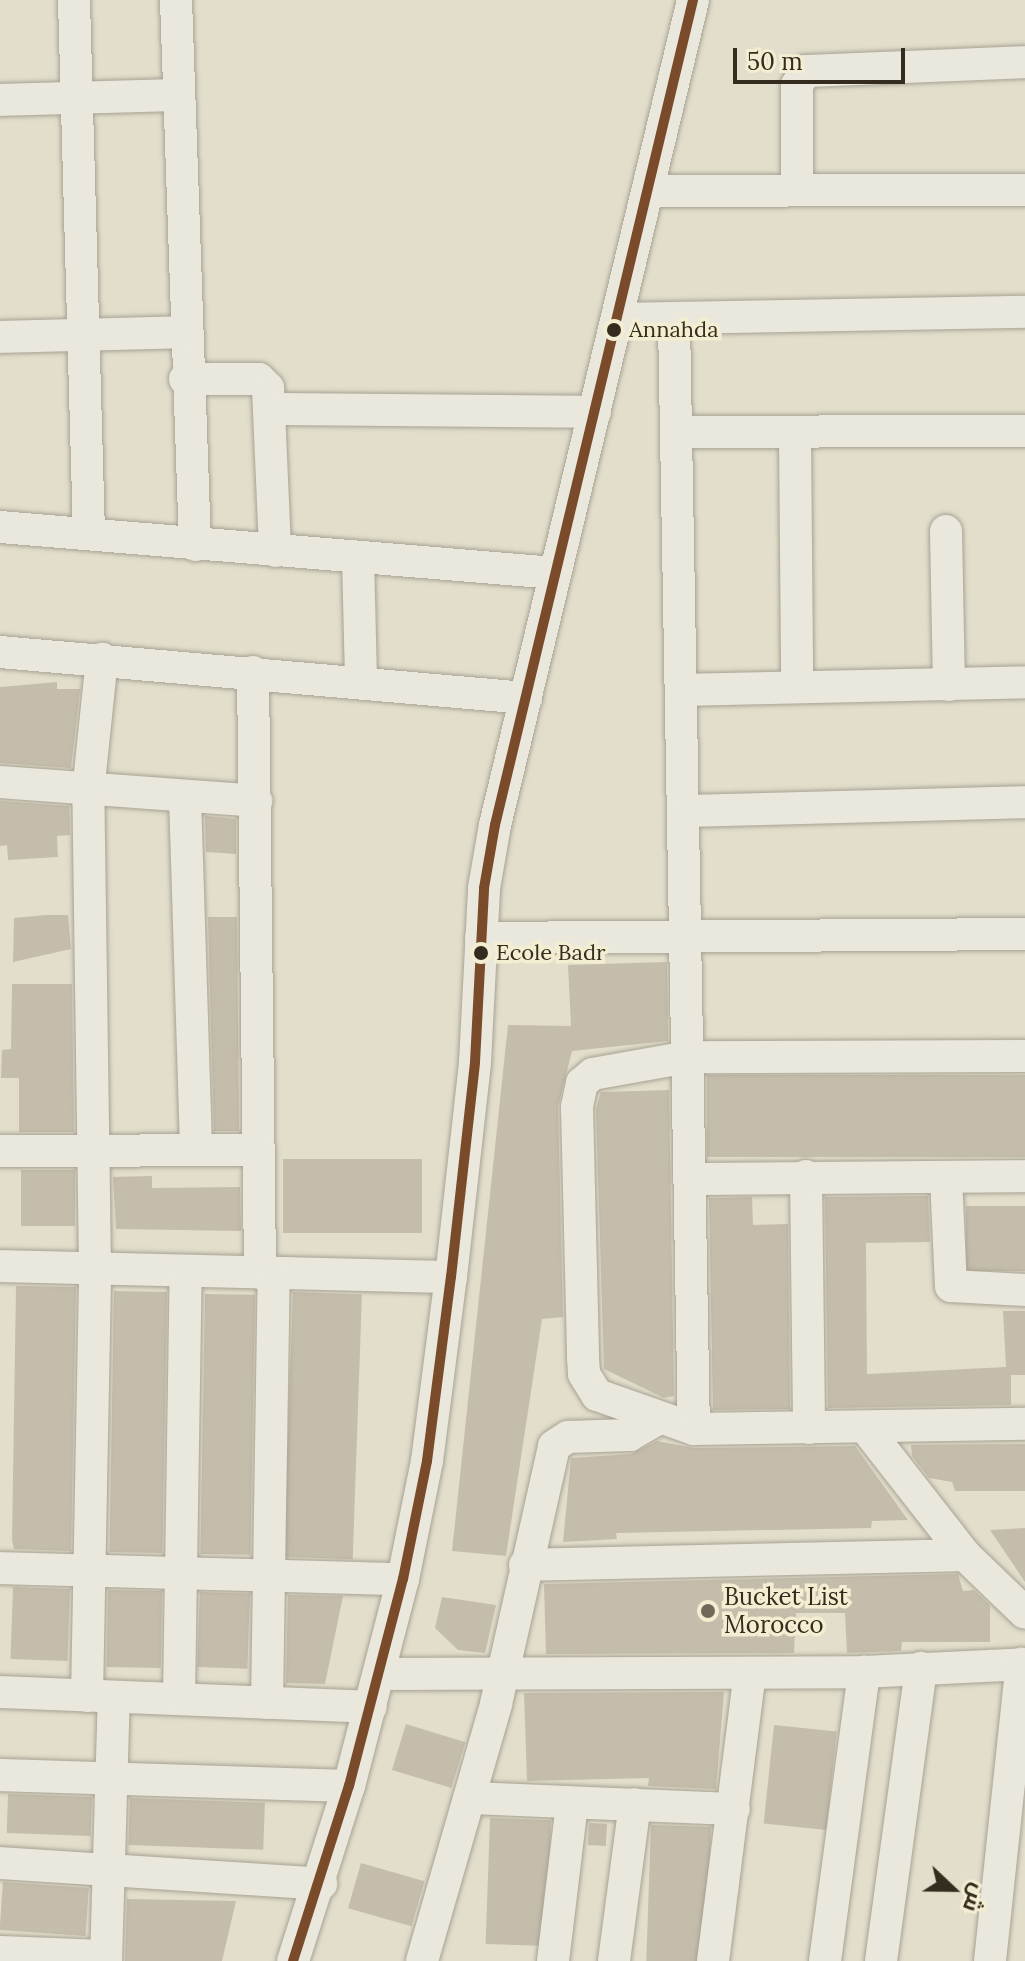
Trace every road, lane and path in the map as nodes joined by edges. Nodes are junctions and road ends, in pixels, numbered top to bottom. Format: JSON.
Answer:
{"nodes":[{"id":1,"x":74,"y":0,"type":"edge"},
{"id":2,"x":176,"y":0,"type":"edge"},
{"id":3,"x":693,"y":0,"type":"edge"},
{"id":4,"x":1025,"y":62,"type":"edge"},
{"id":5,"x":179,"y":95,"type":"junction"},
{"id":6,"x":76,"y":98,"type":"junction"},
{"id":7,"x":0,"y":100,"type":"edge"},
{"id":8,"x":797,"y":189,"type":"junction"},
{"id":9,"x":1025,"y":190,"type":"edge"},
{"id":10,"x":648,"y":191,"type":"junction"},
{"id":11,"x":1025,"y":312,"type":"edge"},
{"id":12,"x":618,"y":319,"type":"junction"},
{"id":13,"x":674,"y":321,"type":"junction"},
{"id":14,"x":185,"y":332,"type":"junction"},
{"id":15,"x":83,"y":335,"type":"junction"},
{"id":16,"x":0,"y":337,"type":"edge"},
{"id":17,"x":185,"y":379,"type":"junction"},
{"id":18,"x":269,"y":409,"type":"junction"},
{"id":19,"x":595,"y":412,"type":"junction"},
{"id":20,"x":1025,"y":431,"type":"edge"},
{"id":21,"x":678,"y":432,"type":"junction"},
{"id":22,"x":795,"y":434,"type":"junction"},
{"id":23,"x":0,"y":527,"type":"edge"},
{"id":24,"x":946,"y":531,"type":"dead end"},
{"id":25,"x":89,"y":534,"type":"junction"},
{"id":26,"x":195,"y":545,"type":"junction"},
{"id":27,"x":275,"y":551,"type":"junction"},
{"id":28,"x":358,"y":557,"type":"junction"},
{"id":29,"x":555,"y":573,"type":"junction"},
{"id":30,"x":0,"y":652,"type":"edge"},
{"id":31,"x":102,"y":659,"type":"junction"},
{"id":32,"x":253,"y":672,"type":"junction"},
{"id":33,"x":361,"y":682,"type":"junction"},
{"id":34,"x":1025,"y":682,"type":"edge"},
{"id":35,"x":949,"y":685,"type":"junction"},
{"id":36,"x":797,"y":687,"type":"junction"},
{"id":37,"x":684,"y":690,"type":"junction"},
{"id":38,"x":526,"y":698,"type":"junction"},
{"id":39,"x":0,"y":782,"type":"edge"},
{"id":40,"x":88,"y":792,"type":"junction"},
{"id":41,"x":185,"y":797,"type":"junction"},
{"id":42,"x":256,"y":801,"type":"junction"},
{"id":43,"x":1025,"y":802,"type":"edge"},
{"id":44,"x":684,"y":811,"type":"junction"},
{"id":45,"x":684,"y":934,"type":"junction"},
{"id":46,"x":1025,"y":934,"type":"edge"},
{"id":47,"x":481,"y":938,"type":"junction"},
{"id":48,"x":1025,"y":1056,"type":"edge"},
{"id":49,"x":688,"y":1057,"type":"junction"},
{"id":50,"x":94,"y":1149,"type":"junction"},
{"id":51,"x":196,"y":1149,"type":"junction"},
{"id":52,"x":259,"y":1150,"type":"junction"},
{"id":53,"x":0,"y":1151,"type":"edge"},
{"id":54,"x":806,"y":1176,"type":"junction"},
{"id":55,"x":1025,"y":1176,"type":"edge"},
{"id":56,"x":946,"y":1177,"type":"junction"},
{"id":57,"x":689,"y":1179,"type":"junction"},
{"id":58,"x":0,"y":1266,"type":"edge"},
{"id":59,"x":95,"y":1269,"type":"junction"},
{"id":60,"x":186,"y":1271,"type":"junction"},
{"id":61,"x":267,"y":1273,"type":"junction"},
{"id":62,"x":451,"y":1277,"type":"junction"},
{"id":63,"x":1025,"y":1290,"type":"edge"},
{"id":64,"x":658,"y":1419,"type":"junction"},
{"id":65,"x":1025,"y":1424,"type":"edge"},
{"id":66,"x":865,"y":1427,"type":"junction"},
{"id":67,"x":809,"y":1428,"type":"junction"},
{"id":68,"x":694,"y":1429,"type":"junction"},
{"id":69,"x":965,"y":1555,"type":"junction"},
{"id":70,"x":525,"y":1565,"type":"junction"},
{"id":71,"x":0,"y":1568,"type":"edge"},
{"id":72,"x":88,"y":1571,"type":"junction"},
{"id":73,"x":178,"y":1574,"type":"junction"},
{"id":74,"x":266,"y":1576,"type":"junction"},
{"id":75,"x":403,"y":1579,"type":"junction"},
{"id":76,"x":1025,"y":1613,"type":"edge"},
{"id":77,"x":1024,"y":1664,"type":"edge"},
{"id":78,"x":921,"y":1668,"type":"junction"},
{"id":79,"x":864,"y":1672,"type":"junction"},
{"id":80,"x":502,"y":1673,"type":"junction"},
{"id":81,"x":750,"y":1673,"type":"junction"},
{"id":82,"x":380,"y":1674,"type":"junction"},
{"id":83,"x":0,"y":1692,"type":"edge"},
{"id":84,"x":101,"y":1696,"type":"junction"},
{"id":85,"x":179,"y":1699,"type":"junction"},
{"id":86,"x":267,"y":1703,"type":"junction"},
{"id":87,"x":371,"y":1707,"type":"junction"},
{"id":88,"x":0,"y":1775,"type":"edge"},
{"id":89,"x":110,"y":1777,"type":"junction"},
{"id":90,"x":349,"y":1786,"type":"junction"},
{"id":91,"x":470,"y":1798,"type":"junction"},
{"id":92,"x":572,"y":1803,"type":"junction"},
{"id":93,"x":635,"y":1804,"type":"junction"},
{"id":94,"x":734,"y":1809,"type":"junction"},
{"id":95,"x":0,"y":1863,"type":"edge"},
{"id":96,"x":109,"y":1872,"type":"junction"},
{"id":97,"x":321,"y":1884,"type":"junction"},
{"id":98,"x":0,"y":1952,"type":"edge"},
{"id":99,"x":106,"y":1958,"type":"edge"},
{"id":100,"x":293,"y":1961,"type":"edge"},
{"id":101,"x":422,"y":1961,"type":"edge"},
{"id":102,"x":553,"y":1961,"type":"edge"},
{"id":103,"x":614,"y":1961,"type":"edge"},
{"id":104,"x":713,"y":1961,"type":"edge"},
{"id":105,"x":825,"y":1961,"type":"edge"},
{"id":106,"x":881,"y":1961,"type":"edge"},
{"id":107,"x":990,"y":1961,"type":"edge"}],
"edges":[{"from":1,"to":6,"type":"street"},
{"from":2,"to":5,"type":"street"},
{"from":3,"to":10,"type":"street"},
{"from":4,"to":8,"type":"street"},
{"from":5,"to":6,"type":"street"},
{"from":5,"to":14,"type":"street"},
{"from":6,"to":7,"type":"street"},
{"from":6,"to":15,"type":"street"},
{"from":8,"to":9,"type":"street"},
{"from":8,"to":10,"type":"street"},
{"from":10,"to":12,"type":"street"},
{"from":11,"to":13,"type":"street"},
{"from":12,"to":13,"type":"street"},
{"from":12,"to":19,"type":"street"},
{"from":13,"to":21,"type":"street"},
{"from":14,"to":15,"type":"street"},
{"from":14,"to":17,"type":"street"},
{"from":15,"to":16,"type":"street"},
{"from":15,"to":25,"type":"street"},
{"from":17,"to":18,"type":"street"},
{"from":17,"to":26,"type":"street"},
{"from":18,"to":19,"type":"street"},
{"from":18,"to":27,"type":"street"},
{"from":19,"to":29,"type":"street"},
{"from":20,"to":22,"type":"street"},
{"from":21,"to":22,"type":"street"},
{"from":21,"to":37,"type":"street"},
{"from":22,"to":36,"type":"street"},
{"from":23,"to":25,"type":"street"},
{"from":24,"to":35,"type":"street"},
{"from":25,"to":26,"type":"street"},
{"from":26,"to":27,"type":"street"},
{"from":27,"to":28,"type":"street"},
{"from":28,"to":29,"type":"street"},
{"from":28,"to":33,"type":"street"},
{"from":29,"to":38,"type":"street"},
{"from":30,"to":31,"type":"street"},
{"from":31,"to":32,"type":"street"},
{"from":31,"to":40,"type":"street"},
{"from":32,"to":33,"type":"street"},
{"from":32,"to":42,"type":"street"},
{"from":33,"to":38,"type":"street"},
{"from":34,"to":35,"type":"street"},
{"from":35,"to":36,"type":"street"},
{"from":36,"to":37,"type":"street"},
{"from":37,"to":44,"type":"street"},
{"from":38,"to":47,"type":"street"},
{"from":39,"to":40,"type":"street"},
{"from":40,"to":41,"type":"street"},
{"from":40,"to":50,"type":"street"},
{"from":41,"to":42,"type":"street"},
{"from":41,"to":51,"type":"street"},
{"from":42,"to":52,"type":"street"},
{"from":43,"to":44,"type":"street"},
{"from":44,"to":45,"type":"street"},
{"from":45,"to":46,"type":"street"},
{"from":45,"to":47,"type":"street"},
{"from":45,"to":49,"type":"street"},
{"from":47,"to":62,"type":"street"},
{"from":48,"to":49,"type":"street"},
{"from":49,"to":57,"type":"street"},
{"from":49,"to":64,"type":"street"},
{"from":50,"to":51,"type":"street"},
{"from":50,"to":53,"type":"street"},
{"from":50,"to":59,"type":"street"},
{"from":51,"to":52,"type":"street"},
{"from":52,"to":61,"type":"street"},
{"from":54,"to":56,"type":"street"},
{"from":54,"to":57,"type":"street"},
{"from":54,"to":67,"type":"street"},
{"from":55,"to":56,"type":"street"},
{"from":56,"to":63,"type":"street"},
{"from":57,"to":68,"type":"street"},
{"from":58,"to":59,"type":"street"},
{"from":59,"to":60,"type":"street"},
{"from":59,"to":72,"type":"street"},
{"from":60,"to":61,"type":"street"},
{"from":60,"to":73,"type":"street"},
{"from":61,"to":62,"type":"street"},
{"from":61,"to":74,"type":"street"},
{"from":62,"to":75,"type":"street"},
{"from":64,"to":68,"type":"street"},
{"from":64,"to":70,"type":"street"},
{"from":65,"to":66,"type":"street"},
{"from":66,"to":67,"type":"street"},
{"from":66,"to":69,"type":"street"},
{"from":67,"to":68,"type":"street"},
{"from":69,"to":70,"type":"street"},
{"from":69,"to":76,"type":"street"},
{"from":70,"to":80,"type":"street"},
{"from":71,"to":72,"type":"street"},
{"from":72,"to":73,"type":"street"},
{"from":72,"to":84,"type":"street"},
{"from":73,"to":74,"type":"street"},
{"from":73,"to":85,"type":"street"},
{"from":74,"to":75,"type":"street"},
{"from":74,"to":86,"type":"street"},
{"from":75,"to":82,"type":"street"},
{"from":77,"to":78,"type":"street"},
{"from":77,"to":107,"type":"street"},
{"from":78,"to":79,"type":"street"},
{"from":78,"to":106,"type":"street"},
{"from":79,"to":81,"type":"street"},
{"from":79,"to":105,"type":"street"},
{"from":80,"to":81,"type":"street"},
{"from":80,"to":82,"type":"street"},
{"from":80,"to":91,"type":"street"},
{"from":81,"to":94,"type":"street"},
{"from":82,"to":87,"type":"street"},
{"from":83,"to":84,"type":"street"},
{"from":84,"to":85,"type":"street"},
{"from":84,"to":89,"type":"street"},
{"from":85,"to":86,"type":"street"},
{"from":86,"to":87,"type":"street"},
{"from":87,"to":90,"type":"street"},
{"from":88,"to":89,"type":"street"},
{"from":89,"to":90,"type":"street"},
{"from":89,"to":96,"type":"street"},
{"from":90,"to":97,"type":"street"},
{"from":91,"to":92,"type":"street"},
{"from":91,"to":101,"type":"street"},
{"from":92,"to":93,"type":"street"},
{"from":92,"to":102,"type":"street"},
{"from":93,"to":94,"type":"street"},
{"from":93,"to":103,"type":"street"},
{"from":94,"to":104,"type":"street"},
{"from":95,"to":96,"type":"street"},
{"from":96,"to":97,"type":"street"},
{"from":96,"to":99,"type":"street"},
{"from":97,"to":100,"type":"street"},
{"from":98,"to":99,"type":"street"}]}
